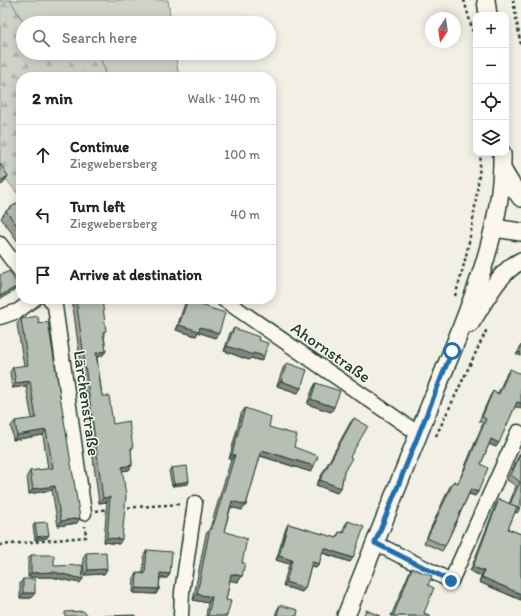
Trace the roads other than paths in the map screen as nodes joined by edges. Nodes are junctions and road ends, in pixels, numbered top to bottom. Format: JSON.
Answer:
{"nodes":[{"id":1,"x":486,"y":0,"type":"edge"},
{"id":2,"x":488,"y":12,"type":"edge"},
{"id":3,"x":502,"y":161,"type":"edge"},
{"id":4,"x":521,"y":198,"type":"edge"},
{"id":5,"x":494,"y":228,"type":"junction"},
{"id":6,"x":521,"y":232,"type":"edge"},
{"id":7,"x":0,"y":244,"type":"edge"},
{"id":8,"x":521,"y":261,"type":"edge"},
{"id":9,"x":16,"y":265,"type":"edge"},
{"id":10,"x":27,"y":304,"type":"edge"},
{"id":11,"x":54,"y":304,"type":"edge"},
{"id":12,"x":231,"y":304,"type":"edge"},
{"id":13,"x":0,"y":317,"type":"edge"},
{"id":14,"x":452,"y":351,"type":"junction"},
{"id":15,"x":518,"y":432,"type":"dead end"},
{"id":16,"x":426,"y":438,"type":"junction"},
{"id":17,"x":195,"y":503,"type":"road end"},
{"id":18,"x":84,"y":513,"type":"road end"},
{"id":19,"x":375,"y":543,"type":"junction"},
{"id":20,"x":181,"y":616,"type":"edge"},
{"id":21,"x":346,"y":616,"type":"edge"}],
"edges":[{"from":1,"to":2,"type":"main road"},
{"from":3,"to":4,"type":"main road"},
{"from":3,"to":5,"type":"main road"},
{"from":5,"to":6,"type":"main road"},
{"from":5,"to":14,"type":"main road"},
{"from":7,"to":9,"type":"street"},
{"from":8,"to":14,"type":"main road"},
{"from":10,"to":13,"type":"street"},
{"from":11,"to":18,"type":"street","name":"Lärchenstraße"},
{"from":12,"to":16,"type":"street","name":"Ahornstraße"},
{"from":14,"to":16,"type":"main road"},
{"from":15,"to":19,"type":"street"},
{"from":16,"to":19,"type":"main road"},
{"from":17,"to":20,"type":"street"},
{"from":19,"to":21,"type":"main road"}]}
